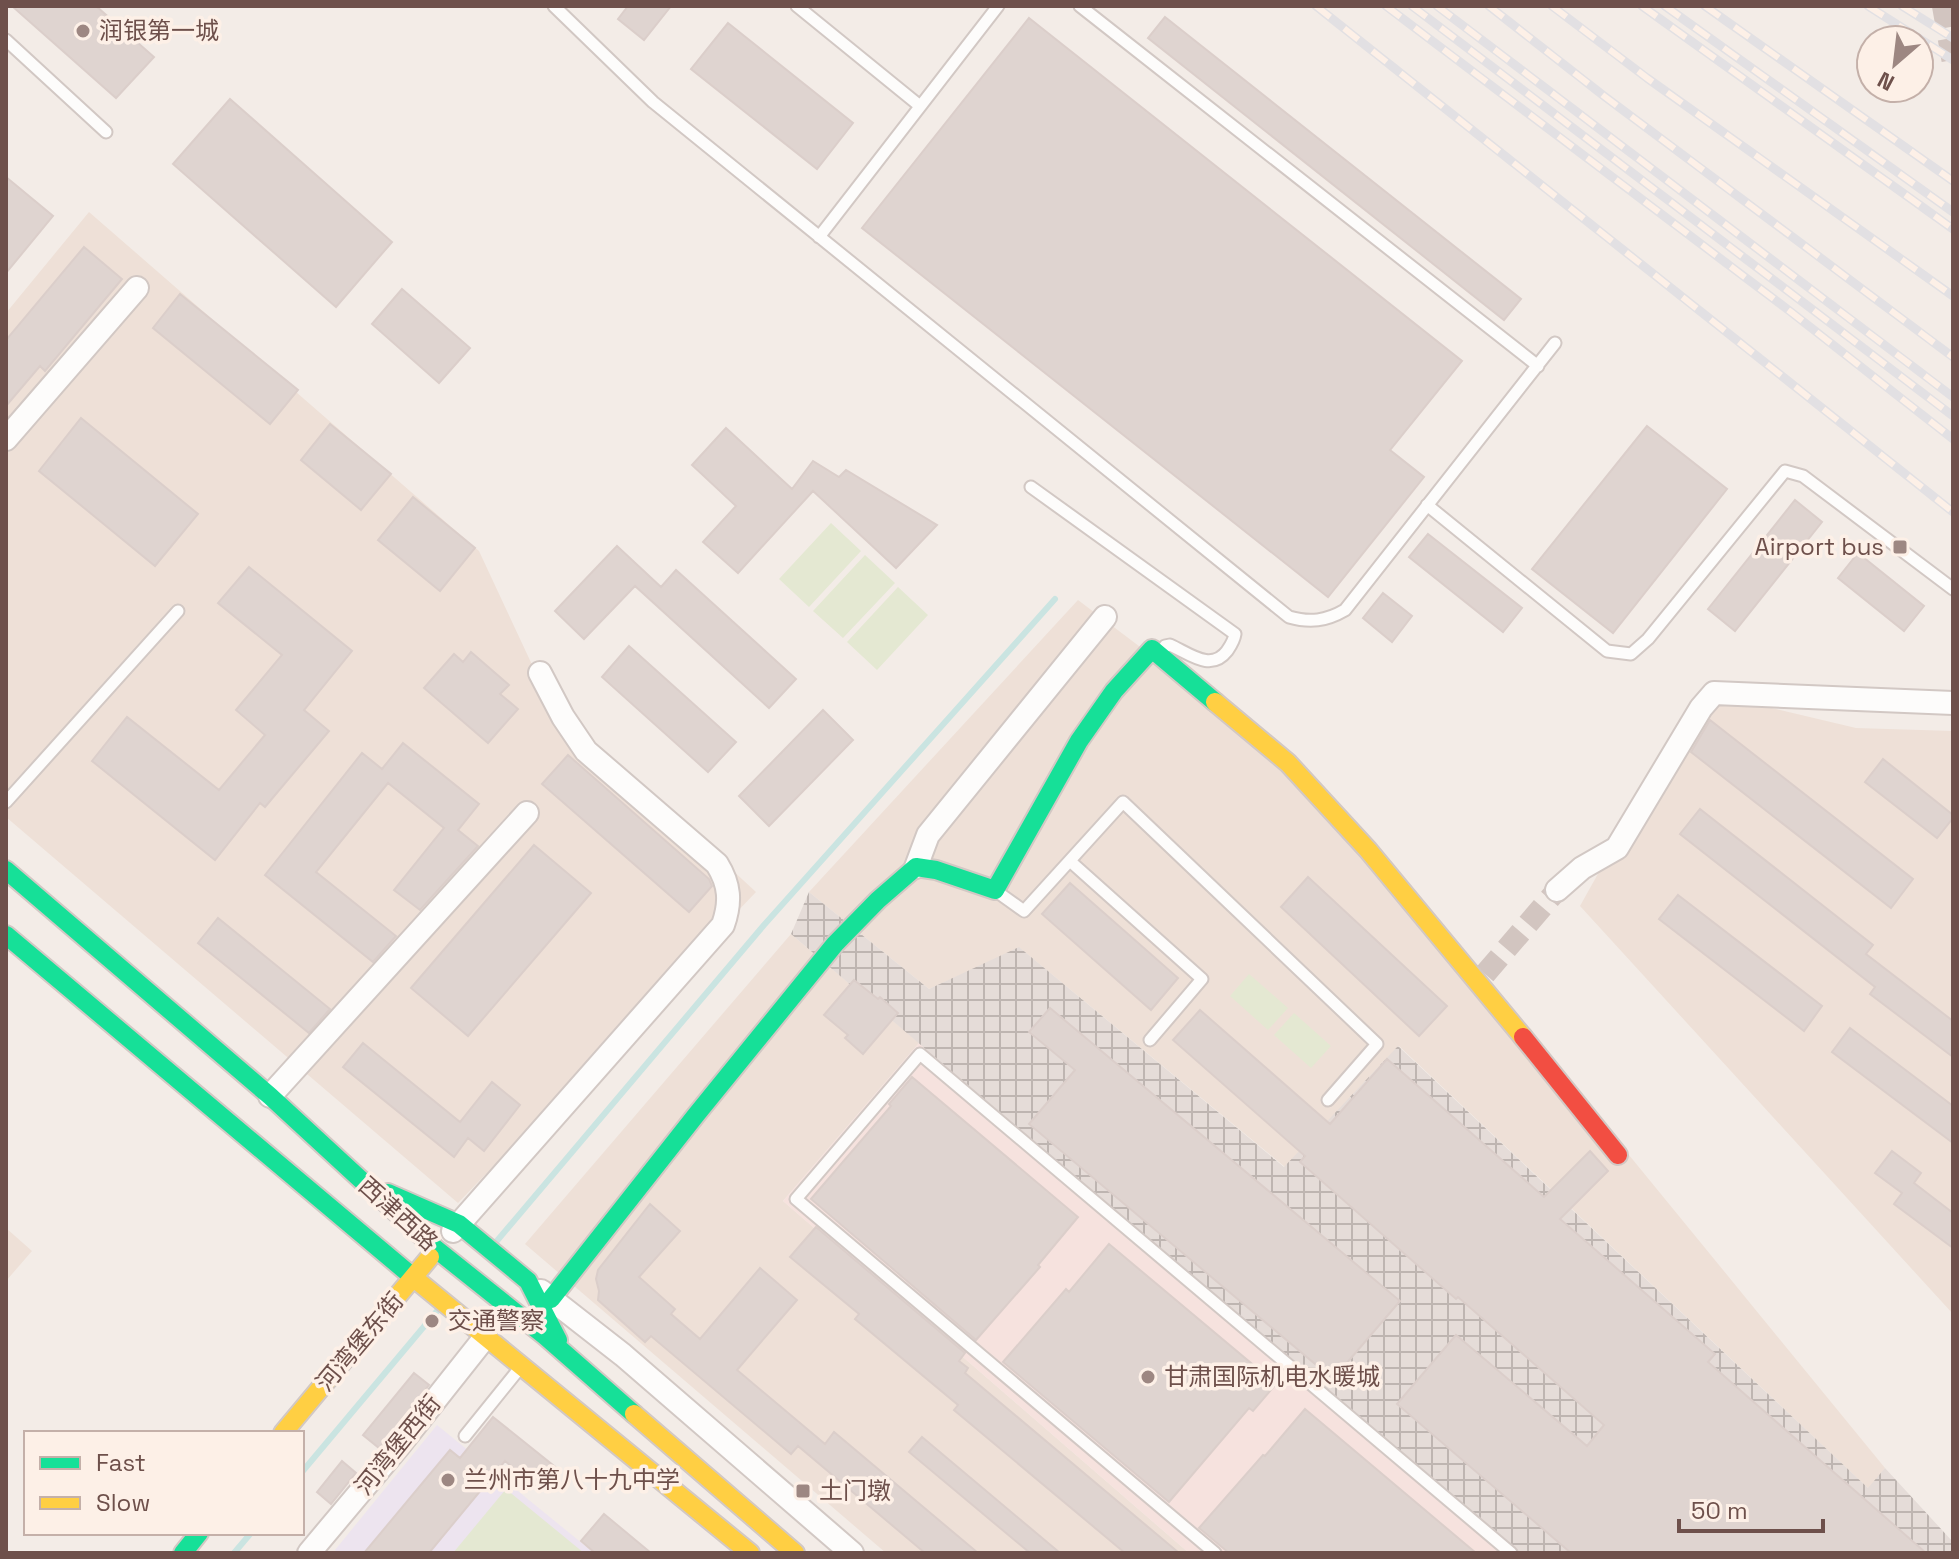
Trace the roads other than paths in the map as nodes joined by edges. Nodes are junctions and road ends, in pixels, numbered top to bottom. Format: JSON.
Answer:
{"nodes":[{"id":1,"x":554,"y":6,"type":"edge"},
{"id":2,"x":797,"y":6,"type":"edge"},
{"id":3,"x":998,"y":6,"type":"edge"},
{"id":4,"x":1080,"y":6,"type":"edge"},
{"id":5,"x":6,"y":40,"type":"edge"},
{"id":6,"x":920,"y":106,"type":"junction"},
{"id":7,"x":106,"y":132,"type":"dead end"},
{"id":8,"x":819,"y":237,"type":"junction"},
{"id":9,"x":137,"y":288,"type":"dead end"},
{"id":10,"x":1555,"y":343,"type":"dead end"},
{"id":11,"x":1538,"y":366,"type":"junction"},
{"id":12,"x":6,"y":439,"type":"edge"},
{"id":13,"x":1031,"y":487,"type":"dead end"},
{"id":14,"x":1427,"y":505,"type":"junction"},
{"id":15,"x":1953,"y":589,"type":"edge"},
{"id":16,"x":178,"y":611,"type":"dead end"},
{"id":17,"x":1105,"y":617,"type":"dead end"},
{"id":18,"x":1152,"y":649,"type":"junction"},
{"id":19,"x":540,"y":673,"type":"dead end"},
{"id":20,"x":1953,"y":703,"type":"edge"},
{"id":21,"x":6,"y":802,"type":"edge"},
{"id":22,"x":527,"y":813,"type":"dead end"},
{"id":23,"x":1071,"y":862,"type":"junction"},
{"id":24,"x":916,"y":867,"type":"junction"},
{"id":25,"x":6,"y":870,"type":"edge"},
{"id":26,"x":995,"y":890,"type":"junction"},
{"id":27,"x":1557,"y":890,"type":"tunnel mouth"},
{"id":28,"x":6,"y":935,"type":"edge"},
{"id":29,"x":1150,"y":1040,"type":"dead end"},
{"id":30,"x":270,"y":1096,"type":"junction"},
{"id":31,"x":1328,"y":1100,"type":"dead end"},
{"id":32,"x":1618,"y":1155,"type":"dead end"},
{"id":33,"x":364,"y":1183,"type":"junction"},
{"id":34,"x":459,"y":1224,"type":"junction"},
{"id":35,"x":442,"y":1254,"type":"junction"},
{"id":36,"x":528,"y":1281,"type":"junction"},
{"id":37,"x":419,"y":1282,"type":"junction"},
{"id":38,"x":551,"y":1299,"type":"junction"},
{"id":39,"x":478,"y":1329,"type":"junction"},
{"id":40,"x":564,"y":1352,"type":"junction"},
{"id":41,"x":522,"y":1365,"type":"junction"},
{"id":42,"x":285,"y":1431,"type":"edge"},
{"id":43,"x":465,"y":1436,"type":"dead end"},
{"id":44,"x":197,"y":1535,"type":"edge"},
{"id":45,"x":183,"y":1553,"type":"edge"},
{"id":46,"x":309,"y":1553,"type":"edge"},
{"id":47,"x":750,"y":1553,"type":"edge"},
{"id":48,"x":795,"y":1553,"type":"edge"},
{"id":49,"x":852,"y":1553,"type":"edge"},
{"id":50,"x":1215,"y":1553,"type":"edge"},
{"id":51,"x":1511,"y":1553,"type":"edge"}],
"edges":[{"from":1,"to":8,"type":"lane"},
{"from":2,"to":6,"type":"lane"},
{"from":3,"to":6,"type":"lane"},
{"from":4,"to":11,"type":"lane"},
{"from":5,"to":7,"type":"lane"},
{"from":6,"to":8,"type":"lane"},
{"from":8,"to":14,"type":"lane"},
{"from":9,"to":12,"type":"street"},
{"from":10,"to":11,"type":"lane"},
{"from":11,"to":14,"type":"lane"},
{"from":13,"to":18,"type":"lane"},
{"from":14,"to":15,"type":"lane"},
{"from":16,"to":21,"type":"lane"},
{"from":17,"to":24,"type":"street"},
{"from":18,"to":26,"type":"main road"},
{"from":18,"to":32,"type":"main road"},
{"from":19,"to":34,"type":"street"},
{"from":20,"to":27,"type":"street"},
{"from":22,"to":30,"type":"street"},
{"from":23,"to":26,"type":"lane"},
{"from":23,"to":29,"type":"lane"},
{"from":23,"to":31,"type":"lane"},
{"from":24,"to":26,"type":"main road"},
{"from":24,"to":38,"type":"main road"},
{"from":25,"to":30,"type":"main road","name":"西津西路"},
{"from":28,"to":37,"type":"main road","name":"西津西路"},
{"from":30,"to":33,"type":"main road","name":"西津西路"},
{"from":33,"to":34,"type":"main road"},
{"from":33,"to":35,"type":"main road","name":"西津西路"},
{"from":34,"to":35,"type":"street"},
{"from":34,"to":36,"type":"main road"},
{"from":35,"to":37,"type":"main road","name":"河湾堡东街"},
{"from":35,"to":40,"type":"main road","name":"西津西路"},
{"from":36,"to":38,"type":"street"},
{"from":36,"to":40,"type":"main road"},
{"from":37,"to":39,"type":"main road","name":"西津西路"},
{"from":37,"to":42,"type":"main road","name":"河湾堡东街"},
{"from":38,"to":49,"type":"street"},
{"from":39,"to":41,"type":"main road","name":"西津西路"},
{"from":39,"to":46,"type":"street","name":"河湾堡西街"},
{"from":40,"to":48,"type":"main road","name":"西津西路"},
{"from":41,"to":43,"type":"lane"},
{"from":41,"to":47,"type":"main road","name":"西津西路"},
{"from":44,"to":45,"type":"main road"},
{"from":50,"to":51,"type":"lane"}]}
